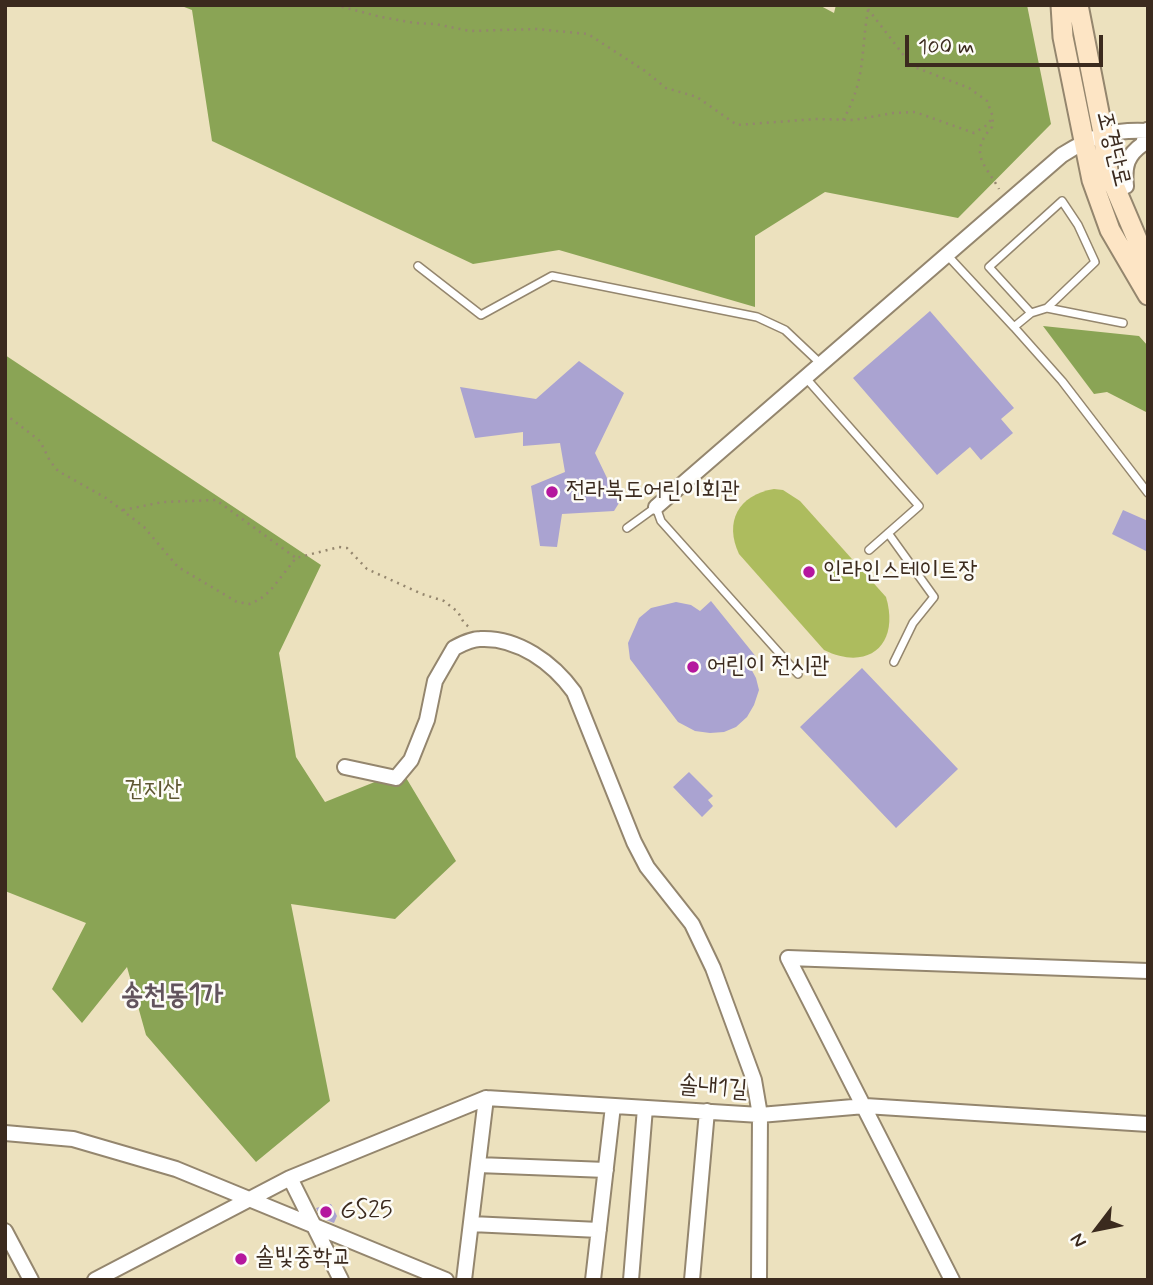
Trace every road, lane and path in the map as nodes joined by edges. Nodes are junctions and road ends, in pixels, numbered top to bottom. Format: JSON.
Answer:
{"nodes":[{"id":1,"x":335,"y":5,"type":"edge"},
{"id":2,"x":1060,"y":5,"type":"edge"},
{"id":3,"x":1078,"y":5,"type":"edge"},
{"id":4,"x":870,"y":6,"type":"edge"},
{"id":5,"x":993,"y":117,"type":"junction"},
{"id":6,"x":843,"y":120,"type":"junction"},
{"id":7,"x":1147,"y":131,"type":"edge"},
{"id":8,"x":1103,"y":133,"type":"junction"},
{"id":9,"x":1083,"y":143,"type":"junction"},
{"id":10,"x":999,"y":189,"type":"dead end"},
{"id":11,"x":1116,"y":190,"type":"junction"},
{"id":12,"x":948,"y":256,"type":"junction"},
{"id":13,"x":1148,"y":265,"type":"edge"},
{"id":14,"x":418,"y":266,"type":"dead end"},
{"id":15,"x":1148,"y":295,"type":"edge"},
{"id":16,"x":1047,"y":308,"type":"junction"},
{"id":17,"x":1031,"y":313,"type":"junction"},
{"id":18,"x":1123,"y":323,"type":"dead end"},
{"id":19,"x":1014,"y":327,"type":"junction"},
{"id":20,"x":821,"y":364,"type":"junction"},
{"id":21,"x":806,"y":377,"type":"junction"},
{"id":22,"x":5,"y":414,"type":"edge"},
{"id":23,"x":1148,"y":493,"type":"edge"},
{"id":24,"x":656,"y":507,"type":"junction"},
{"id":25,"x":123,"y":510,"type":"junction"},
{"id":26,"x":627,"y":528,"type":"dead end"},
{"id":27,"x":888,"y":533,"type":"junction"},
{"id":28,"x":869,"y":550,"type":"dead end"},
{"id":29,"x":296,"y":558,"type":"junction"},
{"id":30,"x":486,"y":639,"type":"junction"},
{"id":31,"x":894,"y":662,"type":"dead end"},
{"id":32,"x":798,"y":674,"type":"dead end"},
{"id":33,"x":345,"y":767,"type":"dead end"},
{"id":34,"x":1148,"y":971,"type":"edge"},
{"id":35,"x":486,"y":1098,"type":"junction"},
{"id":36,"x":613,"y":1106,"type":"junction"},
{"id":37,"x":864,"y":1107,"type":"junction"},
{"id":38,"x":645,"y":1108,"type":"junction"},
{"id":39,"x":707,"y":1111,"type":"junction"},
{"id":40,"x":760,"y":1115,"type":"junction"},
{"id":41,"x":1148,"y":1124,"type":"edge"},
{"id":42,"x":5,"y":1133,"type":"edge"},
{"id":43,"x":478,"y":1165,"type":"junction"},
{"id":44,"x":606,"y":1170,"type":"junction"},
{"id":45,"x":290,"y":1178,"type":"junction"},
{"id":46,"x":249,"y":1199,"type":"junction"},
{"id":47,"x":471,"y":1224,"type":"junction"},
{"id":48,"x":314,"y":1226,"type":"junction"},
{"id":49,"x":599,"y":1230,"type":"junction"},
{"id":50,"x":5,"y":1231,"type":"edge"},
{"id":51,"x":31,"y":1280,"type":"edge"},
{"id":52,"x":95,"y":1280,"type":"edge"},
{"id":53,"x":341,"y":1280,"type":"edge"},
{"id":54,"x":446,"y":1280,"type":"edge"},
{"id":55,"x":464,"y":1280,"type":"edge"},
{"id":56,"x":593,"y":1280,"type":"edge"},
{"id":57,"x":631,"y":1280,"type":"edge"},
{"id":58,"x":692,"y":1280,"type":"edge"},
{"id":59,"x":759,"y":1280,"type":"edge"},
{"id":60,"x":953,"y":1280,"type":"edge"}],
"edges":[{"from":1,"to":6,"type":"path"},
{"from":2,"to":9,"type":"street","name":"조경단로"},
{"from":3,"to":8,"type":"street","name":"조경단로"},
{"from":4,"to":5,"type":"path"},
{"from":4,"to":6,"type":"path"},
{"from":5,"to":6,"type":"path"},
{"from":5,"to":10,"type":"path"},
{"from":7,"to":8,"type":"street"},
{"from":7,"to":11,"type":"street"},
{"from":8,"to":9,"type":"street"},
{"from":8,"to":11,"type":"street","name":"조경단로"},
{"from":9,"to":12,"type":"street"},
{"from":9,"to":15,"type":"street","name":"조경단로"},
{"from":11,"to":13,"type":"street","name":"조경단로"},
{"from":12,"to":19,"type":"lane"},
{"from":12,"to":20,"type":"street"},
{"from":14,"to":20,"type":"lane"},
{"from":16,"to":17,"type":"lane"},
{"from":16,"to":17,"type":"lane"},
{"from":16,"to":18,"type":"lane"},
{"from":17,"to":19,"type":"lane"},
{"from":19,"to":23,"type":"lane"},
{"from":20,"to":21,"type":"street"},
{"from":21,"to":24,"type":"street"},
{"from":21,"to":27,"type":"lane"},
{"from":22,"to":25,"type":"path"},
{"from":24,"to":26,"type":"lane"},
{"from":24,"to":32,"type":"lane"},
{"from":25,"to":29,"type":"path"},
{"from":25,"to":29,"type":"path"},
{"from":27,"to":28,"type":"lane"},
{"from":27,"to":31,"type":"lane"},
{"from":29,"to":30,"type":"path"},
{"from":30,"to":33,"type":"street"},
{"from":30,"to":40,"type":"street"},
{"from":34,"to":37,"type":"street"},
{"from":35,"to":36,"type":"street","name":"솔내1길"},
{"from":35,"to":43,"type":"street"},
{"from":35,"to":45,"type":"street","name":"솔내1길"},
{"from":36,"to":38,"type":"street","name":"솔내1길"},
{"from":36,"to":44,"type":"street"},
{"from":37,"to":40,"type":"street","name":"솔내1길"},
{"from":37,"to":41,"type":"street","name":"솔내1길"},
{"from":37,"to":60,"type":"street"},
{"from":38,"to":39,"type":"street","name":"솔내1길"},
{"from":38,"to":57,"type":"street"},
{"from":39,"to":40,"type":"street","name":"솔내1길"},
{"from":39,"to":58,"type":"street"},
{"from":40,"to":59,"type":"street"},
{"from":42,"to":46,"type":"street"},
{"from":43,"to":44,"type":"street"},
{"from":43,"to":47,"type":"street"},
{"from":44,"to":49,"type":"street"},
{"from":45,"to":46,"type":"street","name":"솔내1길"},
{"from":45,"to":48,"type":"street"},
{"from":46,"to":48,"type":"street"},
{"from":46,"to":52,"type":"street","name":"솔내1길"},
{"from":47,"to":49,"type":"street"},
{"from":47,"to":55,"type":"street"},
{"from":48,"to":53,"type":"street"},
{"from":48,"to":54,"type":"street"},
{"from":49,"to":56,"type":"street"},
{"from":50,"to":51,"type":"street"}]}
